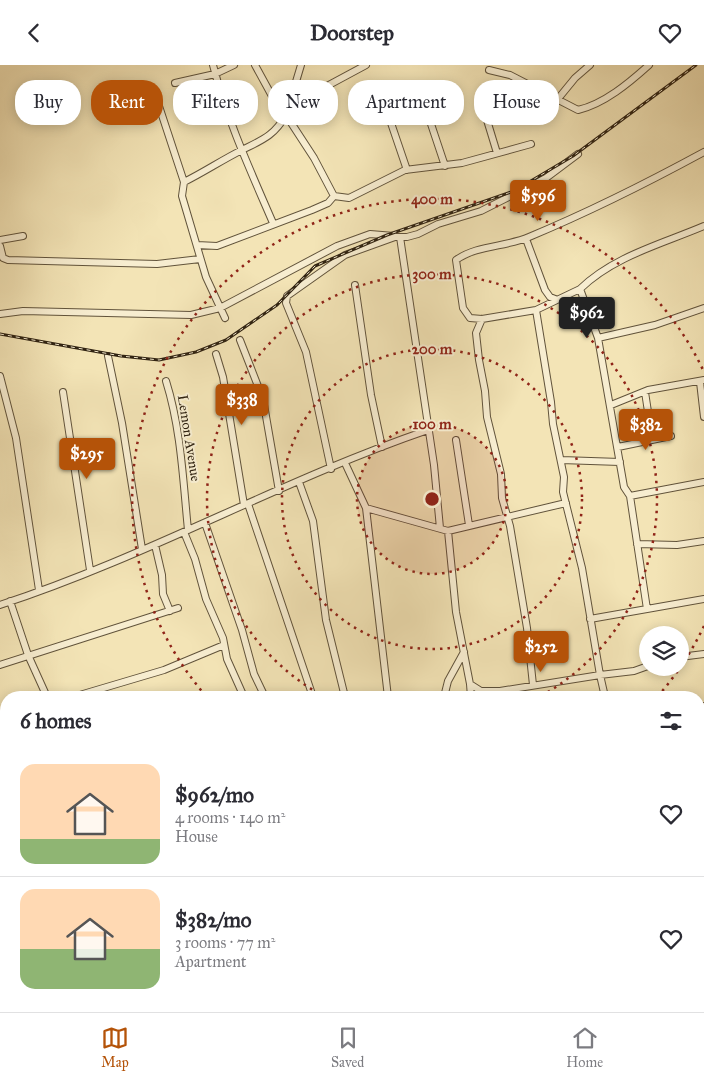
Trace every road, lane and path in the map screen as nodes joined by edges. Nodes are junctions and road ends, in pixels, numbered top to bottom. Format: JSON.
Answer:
{"nodes":[{"id":1,"x":213,"y":65,"type":"edge"},
{"id":2,"x":234,"y":65,"type":"edge"},
{"id":3,"x":255,"y":65,"type":"edge"},
{"id":4,"x":301,"y":65,"type":"edge"},
{"id":5,"x":366,"y":65,"type":"edge"},
{"id":6,"x":590,"y":65,"type":"edge"},
{"id":7,"x":649,"y":65,"type":"edge"},
{"id":8,"x":489,"y":70,"type":"dead end"},
{"id":9,"x":215,"y":74,"type":"junction"},
{"id":10,"x":188,"y":80,"type":"edge"},
{"id":11,"x":296,"y":80,"type":"edge"},
{"id":12,"x":338,"y":80,"type":"edge"},
{"id":13,"x":519,"y":80,"type":"edge"},
{"id":14,"x":268,"y":87,"type":"edge"},
{"id":15,"x":559,"y":98,"type":"edge"},
{"id":16,"x":559,"y":101,"type":"edge"},
{"id":17,"x":163,"y":118,"type":"edge"},
{"id":18,"x":277,"y":125,"type":"edge"},
{"id":19,"x":291,"y":125,"type":"edge"},
{"id":20,"x":488,"y":125,"type":"edge"},
{"id":21,"x":531,"y":143,"type":"dead end"},
{"id":22,"x":243,"y":150,"type":"junction"},
{"id":23,"x":497,"y":153,"type":"junction"},
{"id":24,"x":704,"y":153,"type":"edge"},
{"id":25,"x":578,"y":155,"type":"dead end"},
{"id":26,"x":445,"y":166,"type":"junction"},
{"id":27,"x":407,"y":170,"type":"junction"},
{"id":28,"x":184,"y":181,"type":"junction"},
{"id":29,"x":334,"y":196,"type":"junction"},
{"id":30,"x":273,"y":223,"type":"junction"},
{"id":31,"x":704,"y":225,"type":"edge"},
{"id":32,"x":23,"y":235,"type":"dead end"},
{"id":33,"x":398,"y":237,"type":"junction"},
{"id":34,"x":526,"y":239,"type":"junction"},
{"id":35,"x":0,"y":240,"type":"edge"},
{"id":36,"x":196,"y":245,"type":"junction"},
{"id":37,"x":0,"y":246,"type":"edge"},
{"id":38,"x":200,"y":259,"type":"junction"},
{"id":39,"x":355,"y":285,"type":"dead end"},
{"id":40,"x":580,"y":289,"type":"junction"},
{"id":41,"x":551,"y":299,"type":"junction"},
{"id":42,"x":220,"y":308,"type":"junction"},
{"id":43,"x":704,"y":308,"type":"edge"},
{"id":44,"x":536,"y":310,"type":"junction"},
{"id":45,"x":0,"y":314,"type":"edge"},
{"id":46,"x":470,"y":317,"type":"junction"},
{"id":47,"x":225,"y":319,"type":"dead end"},
{"id":48,"x":482,"y":319,"type":"junction"},
{"id":49,"x":476,"y":333,"type":"junction"},
{"id":50,"x":598,"y":338,"type":"junction"},
{"id":51,"x":240,"y":340,"type":"dead end"},
{"id":52,"x":216,"y":354,"type":"dead end"},
{"id":53,"x":108,"y":357,"type":"dead end"},
{"id":54,"x":0,"y":375,"type":"edge"},
{"id":55,"x":166,"y":381,"type":"dead end"},
{"id":56,"x":702,"y":381,"type":"edge"},
{"id":57,"x":63,"y":392,"type":"dead end"},
{"id":58,"x":645,"y":392,"type":"junction"},
{"id":59,"x":611,"y":405,"type":"junction"},
{"id":60,"x":704,"y":417,"type":"edge"},
{"id":61,"x":428,"y":430,"type":"junction"},
{"id":62,"x":671,"y":436,"type":"dead end"},
{"id":63,"x":652,"y":438,"type":"junction"},
{"id":64,"x":456,"y":441,"type":"dead end"},
{"id":65,"x":382,"y":447,"type":"junction"},
{"id":66,"x":618,"y":447,"type":"junction"},
{"id":67,"x":561,"y":460,"type":"junction"},
{"id":68,"x":620,"y":462,"type":"junction"},
{"id":69,"x":345,"y":463,"type":"junction"},
{"id":70,"x":331,"y":469,"type":"junction"},
{"id":71,"x":299,"y":482,"type":"junction"},
{"id":72,"x":704,"y":483,"type":"edge"},
{"id":73,"x":279,"y":491,"type":"junction"},
{"id":74,"x":630,"y":496,"type":"junction"},
{"id":75,"x":566,"y":503,"type":"junction"},
{"id":76,"x":246,"y":505,"type":"junction"},
{"id":77,"x":366,"y":508,"type":"junction"},
{"id":78,"x":507,"y":516,"type":"junction"},
{"id":79,"x":205,"y":523,"type":"junction"},
{"id":80,"x":469,"y":525,"type":"junction"},
{"id":81,"x":440,"y":528,"type":"junction"},
{"id":82,"x":186,"y":531,"type":"junction"},
{"id":83,"x":448,"y":531,"type":"junction"},
{"id":84,"x":704,"y":541,"type":"edge"},
{"id":85,"x":637,"y":544,"type":"junction"},
{"id":86,"x":155,"y":545,"type":"junction"},
{"id":87,"x":142,"y":549,"type":"junction"},
{"id":88,"x":90,"y":570,"type":"junction"},
{"id":89,"x":39,"y":591,"type":"junction"},
{"id":90,"x":704,"y":599,"type":"edge"},
{"id":91,"x":10,"y":601,"type":"junction"},
{"id":92,"x":0,"y":605,"type":"edge"},
{"id":93,"x":178,"y":608,"type":"dead end"},
{"id":94,"x":647,"y":609,"type":"junction"},
{"id":95,"x":170,"y":611,"type":"junction"},
{"id":96,"x":590,"y":619,"type":"junction"},
{"id":97,"x":224,"y":645,"type":"junction"},
{"id":98,"x":464,"y":652,"type":"junction"},
{"id":99,"x":704,"y":654,"type":"edge"},
{"id":100,"x":28,"y":655,"type":"junction"},
{"id":101,"x":689,"y":656,"type":"edge"},
{"id":102,"x":0,"y":665,"type":"edge"},
{"id":103,"x":639,"y":669,"type":"edge"},
{"id":104,"x":600,"y":675,"type":"junction"},
{"id":105,"x":470,"y":684,"type":"junction"},
{"id":106,"x":533,"y":685,"type":"junction"},
{"id":107,"x":44,"y":691,"type":"edge"},
{"id":108,"x":93,"y":691,"type":"edge"},
{"id":109,"x":241,"y":691,"type":"edge"},
{"id":110,"x":262,"y":691,"type":"edge"},
{"id":111,"x":311,"y":691,"type":"edge"},
{"id":112,"x":344,"y":691,"type":"edge"},
{"id":113,"x":387,"y":691,"type":"edge"},
{"id":114,"x":446,"y":691,"type":"edge"},
{"id":115,"x":471,"y":691,"type":"edge"},
{"id":116,"x":482,"y":691,"type":"edge"},
{"id":117,"x":497,"y":691,"type":"edge"},
{"id":118,"x":604,"y":691,"type":"edge"}],
"edges":[{"from":1,"to":9,"type":"street"},
{"from":2,"to":9,"type":"street"},
{"from":3,"to":14,"type":"street"},
{"from":4,"to":11,"type":"street"},
{"from":5,"to":12,"type":"street"},
{"from":6,"to":15,"type":"street"},
{"from":7,"to":16,"type":"street"},
{"from":8,"to":13,"type":"street"},
{"from":9,"to":10,"type":"street"},
{"from":9,"to":22,"type":"street"},
{"from":17,"to":28,"type":"street"},
{"from":18,"to":22,"type":"street"},
{"from":19,"to":29,"type":"street"},
{"from":20,"to":23,"type":"street"},
{"from":21,"to":23,"type":"street"},
{"from":22,"to":28,"type":"street"},
{"from":22,"to":30,"type":"street"},
{"from":23,"to":26,"type":"street"},
{"from":24,"to":34,"type":"street"},
{"from":25,"to":33,"type":"street"},
{"from":26,"to":27,"type":"street"},
{"from":26,"to":27,"type":"street"},
{"from":27,"to":29,"type":"street"},
{"from":28,"to":36,"type":"street"},
{"from":29,"to":30,"type":"street"},
{"from":30,"to":36,"type":"street"},
{"from":31,"to":40,"type":"street"},
{"from":32,"to":35,"type":"street"},
{"from":33,"to":42,"type":"street"},
{"from":33,"to":61,"type":"street"},
{"from":33,"to":70,"type":"street"},
{"from":34,"to":41,"type":"street"},
{"from":34,"to":46,"type":"street"},
{"from":36,"to":38,"type":"street"},
{"from":37,"to":38,"type":"street"},
{"from":38,"to":42,"type":"street"},
{"from":39,"to":65,"type":"street"},
{"from":40,"to":41,"type":"street"},
{"from":40,"to":50,"type":"street"},
{"from":41,"to":44,"type":"street"},
{"from":42,"to":45,"type":"street"},
{"from":42,"to":47,"type":"street"},
{"from":43,"to":50,"type":"street"},
{"from":44,"to":48,"type":"street"},
{"from":44,"to":67,"type":"street"},
{"from":46,"to":48,"type":"street"},
{"from":46,"to":49,"type":"street"},
{"from":48,"to":49,"type":"street"},
{"from":49,"to":78,"type":"street"},
{"from":50,"to":59,"type":"street"},
{"from":51,"to":73,"type":"street"},
{"from":52,"to":76,"type":"street"},
{"from":53,"to":87,"type":"street"},
{"from":54,"to":89,"type":"street"},
{"from":55,"to":82,"type":"street","name":"Lemon Avenue"},
{"from":56,"to":58,"type":"street"},
{"from":56,"to":60,"type":"street"},
{"from":57,"to":88,"type":"street"},
{"from":58,"to":59,"type":"street"},
{"from":58,"to":63,"type":"street"},
{"from":59,"to":66,"type":"street"},
{"from":61,"to":65,"type":"street"},
{"from":61,"to":81,"type":"street"},
{"from":62,"to":63,"type":"street"},
{"from":63,"to":66,"type":"street"},
{"from":64,"to":80,"type":"street"},
{"from":65,"to":69,"type":"street"},
{"from":66,"to":68,"type":"street"},
{"from":67,"to":68,"type":"street"},
{"from":67,"to":75,"type":"street"},
{"from":68,"to":74,"type":"street"},
{"from":69,"to":70,"type":"street"},
{"from":69,"to":77,"type":"street"},
{"from":70,"to":71,"type":"street"},
{"from":71,"to":73,"type":"street"},
{"from":71,"to":112,"type":"street"},
{"from":72,"to":74,"type":"street"},
{"from":73,"to":76,"type":"street"},
{"from":74,"to":85,"type":"street"},
{"from":75,"to":78,"type":"street"},
{"from":75,"to":96,"type":"street"},
{"from":76,"to":79,"type":"street"},
{"from":76,"to":111,"type":"street"},
{"from":77,"to":81,"type":"street"},
{"from":77,"to":113,"type":"street"},
{"from":78,"to":80,"type":"street"},
{"from":78,"to":106,"type":"street"},
{"from":79,"to":82,"type":"street"},
{"from":79,"to":110,"type":"street"},
{"from":80,"to":83,"type":"street"},
{"from":81,"to":83,"type":"street"},
{"from":82,"to":86,"type":"street"},
{"from":82,"to":97,"type":"street","name":"Lemon Avenue"},
{"from":83,"to":98,"type":"street"},
{"from":84,"to":85,"type":"street"},
{"from":85,"to":94,"type":"street"},
{"from":86,"to":87,"type":"street"},
{"from":86,"to":95,"type":"street"},
{"from":87,"to":88,"type":"street"},
{"from":88,"to":89,"type":"street"},
{"from":89,"to":91,"type":"street"},
{"from":90,"to":94,"type":"street"},
{"from":91,"to":92,"type":"street"},
{"from":91,"to":100,"type":"street"},
{"from":93,"to":95,"type":"street"},
{"from":94,"to":96,"type":"street"},
{"from":95,"to":100,"type":"street"},
{"from":96,"to":104,"type":"street"},
{"from":97,"to":108,"type":"street"},
{"from":97,"to":109,"type":"street","name":"Lemon Avenue"},
{"from":98,"to":105,"type":"street"},
{"from":98,"to":114,"type":"street"},
{"from":99,"to":101,"type":"street"},
{"from":100,"to":102,"type":"street"},
{"from":100,"to":107,"type":"street"},
{"from":103,"to":104,"type":"street"},
{"from":104,"to":106,"type":"street"},
{"from":104,"to":118,"type":"street"},
{"from":105,"to":115,"type":"street"},
{"from":105,"to":116,"type":"street"},
{"from":106,"to":117,"type":"street"}]}
